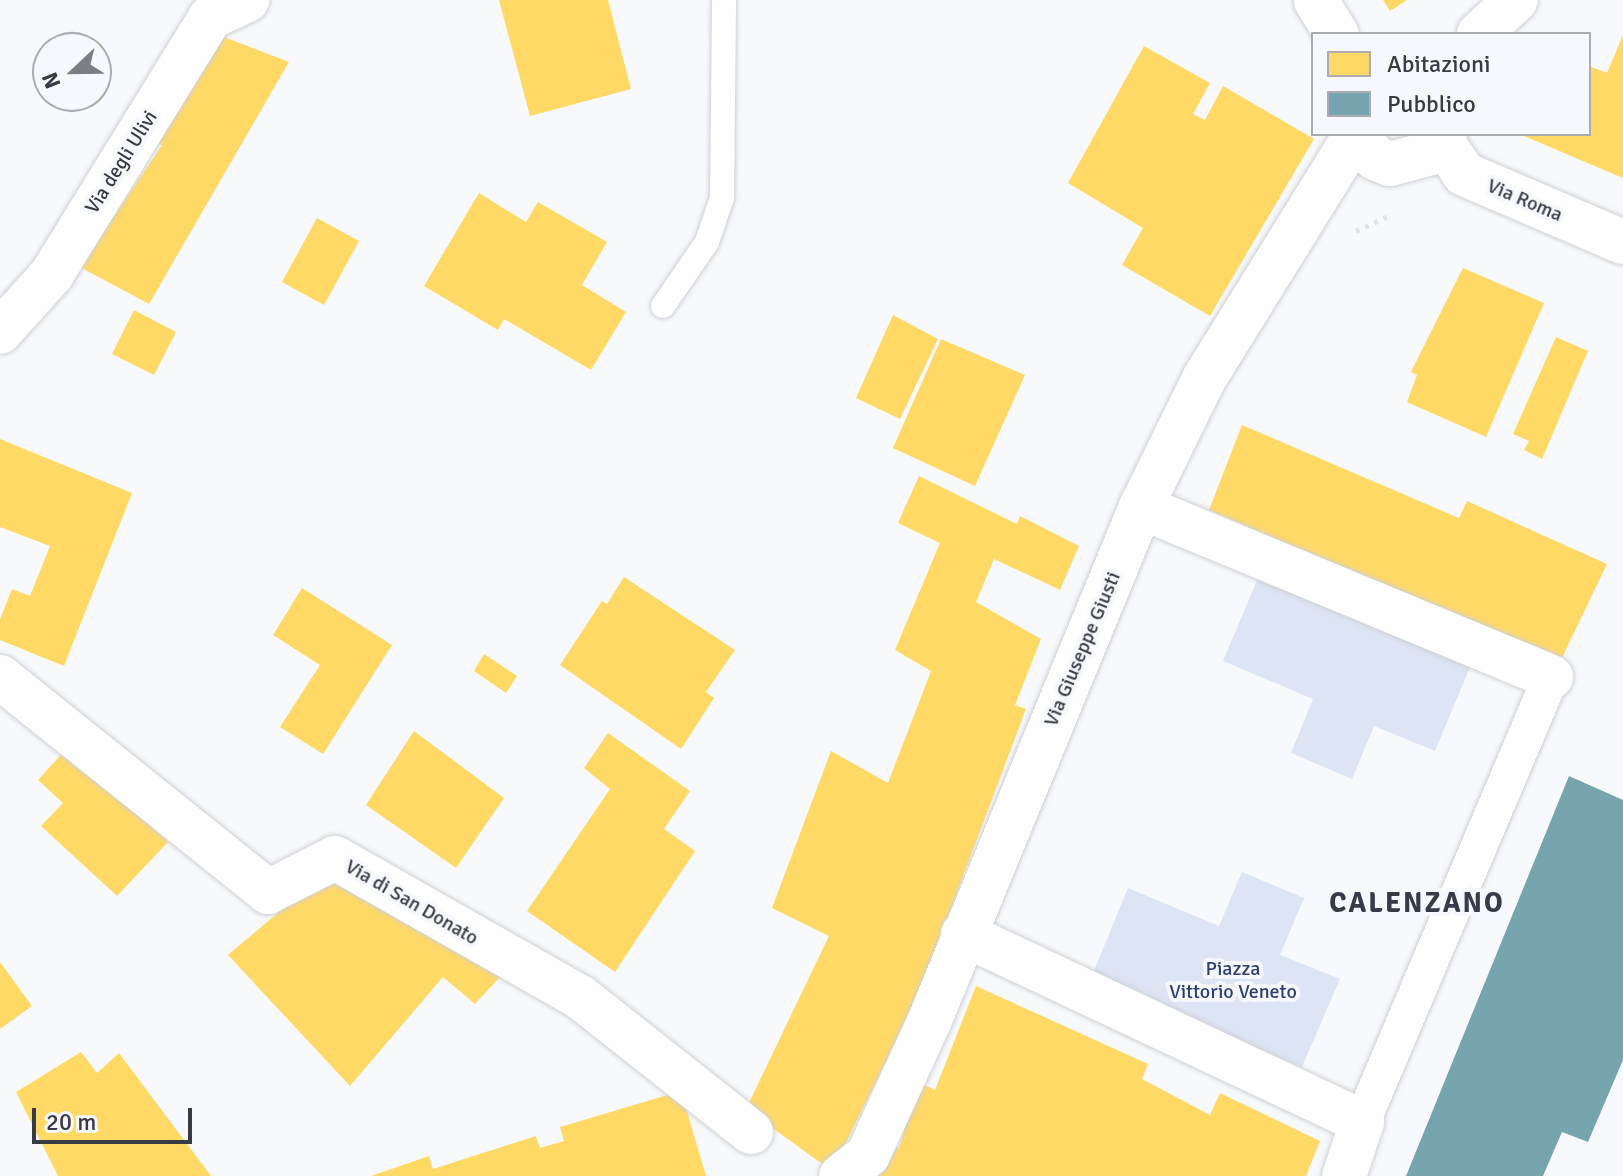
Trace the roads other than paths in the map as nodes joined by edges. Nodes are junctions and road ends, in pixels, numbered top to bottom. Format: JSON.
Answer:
{"nodes":[{"id":1,"x":247,"y":0,"type":"edge"},
{"id":2,"x":724,"y":0,"type":"edge"},
{"id":3,"x":1316,"y":0,"type":"edge"},
{"id":4,"x":1516,"y":0,"type":"edge"},
{"id":5,"x":1326,"y":32,"type":"edge"},
{"id":6,"x":1336,"y":32,"type":"edge"},
{"id":7,"x":1481,"y":32,"type":"edge"},
{"id":8,"x":1355,"y":136,"type":"edge"},
{"id":9,"x":1358,"y":136,"type":"edge"},
{"id":10,"x":1443,"y":138,"type":"edge"},
{"id":11,"x":1623,"y":242,"type":"edge"},
{"id":12,"x":663,"y":306,"type":"dead end"},
{"id":13,"x":0,"y":332,"type":"edge"},
{"id":14,"x":1141,"y":507,"type":"junction"},
{"id":15,"x":0,"y":677,"type":"edge"},
{"id":16,"x":1551,"y":677,"type":"joint"},
{"id":17,"x":963,"y":934,"type":"junction"},
{"id":18,"x":1362,"y":1122,"type":"junction"},
{"id":19,"x":751,"y":1132,"type":"dead end"},
{"id":20,"x":841,"y":1176,"type":"edge"},
{"id":21,"x":1344,"y":1176,"type":"edge"}],
"edges":[{"from":1,"to":13,"type":"street","name":"Via degli Ulivi"},
{"from":2,"to":12,"type":"lane"},
{"from":3,"to":5,"type":"street"},
{"from":3,"to":6,"type":"street"},
{"from":4,"to":7,"type":"street"},
{"from":8,"to":14,"type":"street","name":"Via Giuseppe Giusti"},
{"from":9,"to":10,"type":"street","name":"Via Giuseppe Giusti"},
{"from":10,"to":11,"type":"street","name":"Via Roma"},
{"from":14,"to":16,"type":"street"},
{"from":14,"to":17,"type":"street","name":"Via Giuseppe Giusti"},
{"from":15,"to":19,"type":"street","name":"Via di San Donato"},
{"from":16,"to":18,"type":"street"},
{"from":17,"to":18,"type":"street"},
{"from":17,"to":20,"type":"street","name":"Via Giuseppe Giusti"},
{"from":18,"to":21,"type":"street"}]}
